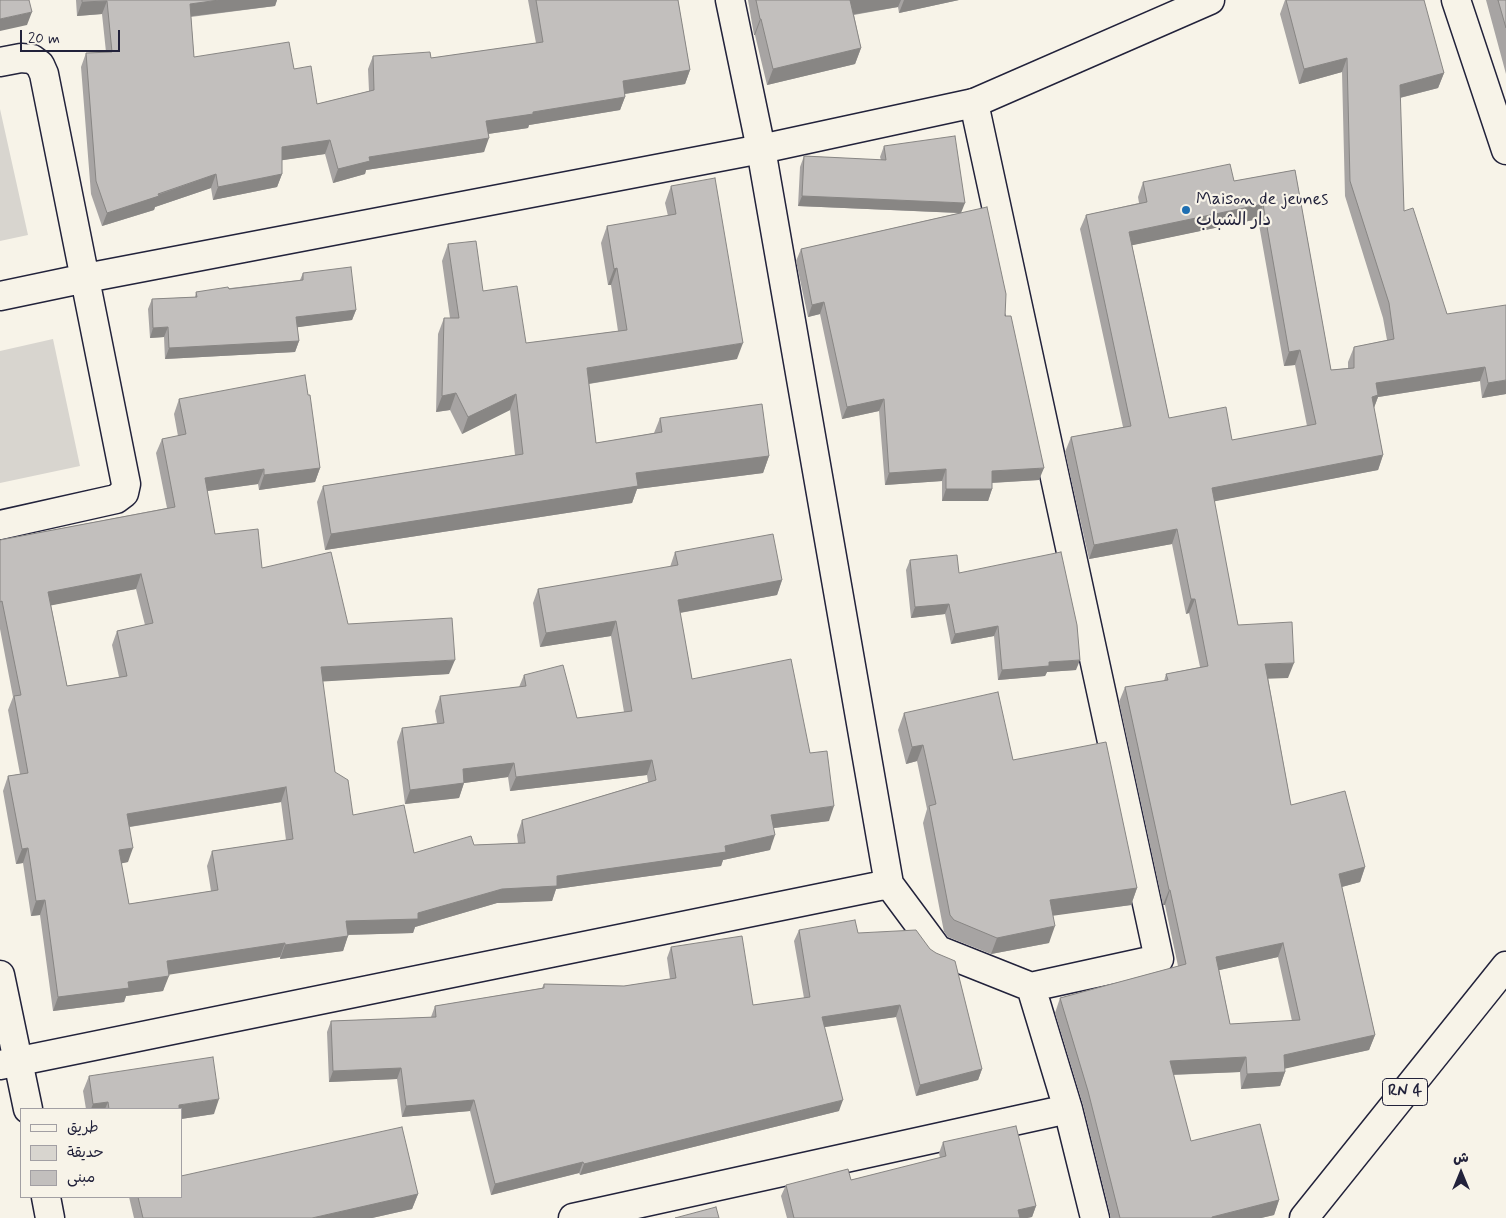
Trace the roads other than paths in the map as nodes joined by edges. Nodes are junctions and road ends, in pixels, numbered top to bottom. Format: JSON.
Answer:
{"nodes":[{"id":1,"x":730,"y":0,"type":"edge"},
{"id":2,"x":1210,"y":0,"type":"edge"},
{"id":3,"x":1456,"y":0,"type":"edge"},
{"id":4,"x":0,"y":62,"type":"edge"},
{"id":5,"x":974,"y":103,"type":"junction"},
{"id":6,"x":761,"y":149,"type":"junction"},
{"id":7,"x":1506,"y":150,"type":"edge"},
{"id":8,"x":86,"y":278,"type":"junction"},
{"id":9,"x":0,"y":296,"type":"edge"},
{"id":10,"x":0,"y":525,"type":"edge"},
{"id":11,"x":889,"y":884,"type":"junction"},
{"id":12,"x":1506,"y":966,"type":"edge"},
{"id":13,"x":0,"y":975,"type":"edge"},
{"id":14,"x":1031,"y":987,"type":"junction"},
{"id":15,"x":9,"y":1064,"type":"edge"},
{"id":16,"x":28,"y":1108,"type":"edge"},
{"id":17,"x":1068,"y":1109,"type":"junction"},
{"id":18,"x":46,"y":1198,"type":"edge"},
{"id":19,"x":50,"y":1218,"type":"edge"},
{"id":20,"x":573,"y":1218,"type":"edge"},
{"id":21,"x":1095,"y":1218,"type":"edge"},
{"id":22,"x":1304,"y":1218,"type":"edge"}],
"edges":[{"from":1,"to":6,"type":"street"},
{"from":2,"to":5,"type":"street"},
{"from":3,"to":7,"type":"street"},
{"from":4,"to":8,"type":"street"},
{"from":5,"to":6,"type":"street"},
{"from":5,"to":14,"type":"street"},
{"from":6,"to":8,"type":"street"},
{"from":6,"to":11,"type":"street"},
{"from":8,"to":9,"type":"street"},
{"from":8,"to":10,"type":"street"},
{"from":11,"to":14,"type":"street"},
{"from":11,"to":15,"type":"street"},
{"from":12,"to":22,"type":"street","number":"RN 4"},
{"from":13,"to":15,"type":"street"},
{"from":14,"to":17,"type":"street"},
{"from":15,"to":16,"type":"street"},
{"from":17,"to":20,"type":"street"},
{"from":17,"to":21,"type":"street"},
{"from":18,"to":19,"type":"street"}]}
